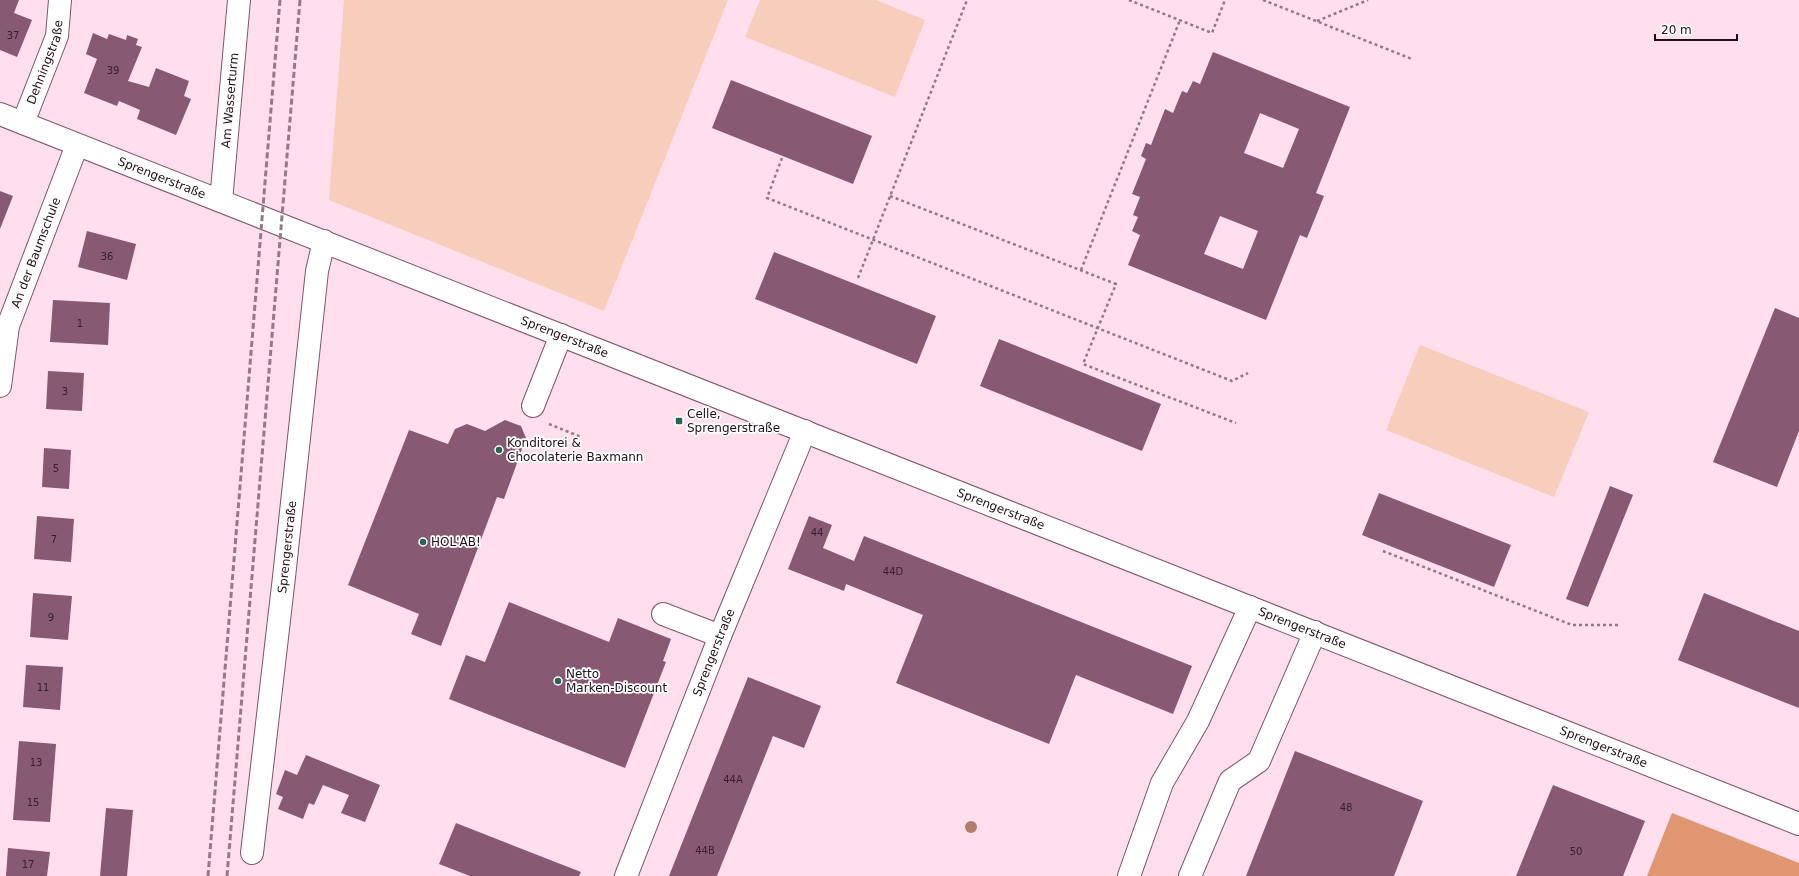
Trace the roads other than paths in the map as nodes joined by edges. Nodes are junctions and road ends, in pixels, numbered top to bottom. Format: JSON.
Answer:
{"nodes":[{"id":1,"x":60,"y":0,"type":"edge"},
{"id":2,"x":239,"y":0,"type":"edge"},
{"id":3,"x":0,"y":114,"type":"edge"},
{"id":4,"x":24,"y":123,"type":"junction"},
{"id":5,"x":77,"y":144,"type":"junction"},
{"id":6,"x":221,"y":201,"type":"junction"},
{"id":7,"x":324,"y":241,"type":"junction"},
{"id":8,"x":561,"y":335,"type":"junction"},
{"id":9,"x":0,"y":386,"type":"edge"},
{"id":10,"x":533,"y":406,"type":"road end"},
{"id":11,"x":805,"y":431,"type":"junction"},
{"id":12,"x":1250,"y":607,"type":"junction"},
{"id":13,"x":663,"y":614,"type":"dead end"},
{"id":14,"x":1315,"y":632,"type":"junction"},
{"id":15,"x":720,"y":636,"type":"junction"},
{"id":16,"x":1799,"y":824,"type":"edge"},
{"id":17,"x":252,"y":853,"type":"dead end"},
{"id":18,"x":626,"y":876,"type":"edge"},
{"id":19,"x":1129,"y":876,"type":"edge"},
{"id":20,"x":1190,"y":876,"type":"edge"}],
"edges":[{"from":1,"to":4,"type":"street","name":"Dehningstraße"},
{"from":2,"to":6,"type":"street","name":"Am Wasserturm"},
{"from":3,"to":4,"type":"street","name":"Sprengerstraße"},
{"from":4,"to":5,"type":"street","name":"Sprengerstraße"},
{"from":5,"to":6,"type":"street","name":"Sprengerstraße"},
{"from":5,"to":9,"type":"street","name":"An der Baumschule"},
{"from":6,"to":7,"type":"street","name":"Sprengerstraße"},
{"from":7,"to":8,"type":"street","name":"Sprengerstraße"},
{"from":7,"to":17,"type":"street","name":"Sprengerstraße"},
{"from":8,"to":10,"type":"street"},
{"from":8,"to":11,"type":"street","name":"Sprengerstraße"},
{"from":11,"to":12,"type":"street","name":"Sprengerstraße"},
{"from":11,"to":15,"type":"street","name":"Sprengerstraße"},
{"from":12,"to":14,"type":"street","name":"Sprengerstraße"},
{"from":12,"to":19,"type":"street"},
{"from":13,"to":15,"type":"street"},
{"from":14,"to":16,"type":"street","name":"Sprengerstraße"},
{"from":14,"to":20,"type":"street"},
{"from":15,"to":18,"type":"street","name":"Sprengerstraße"}]}
